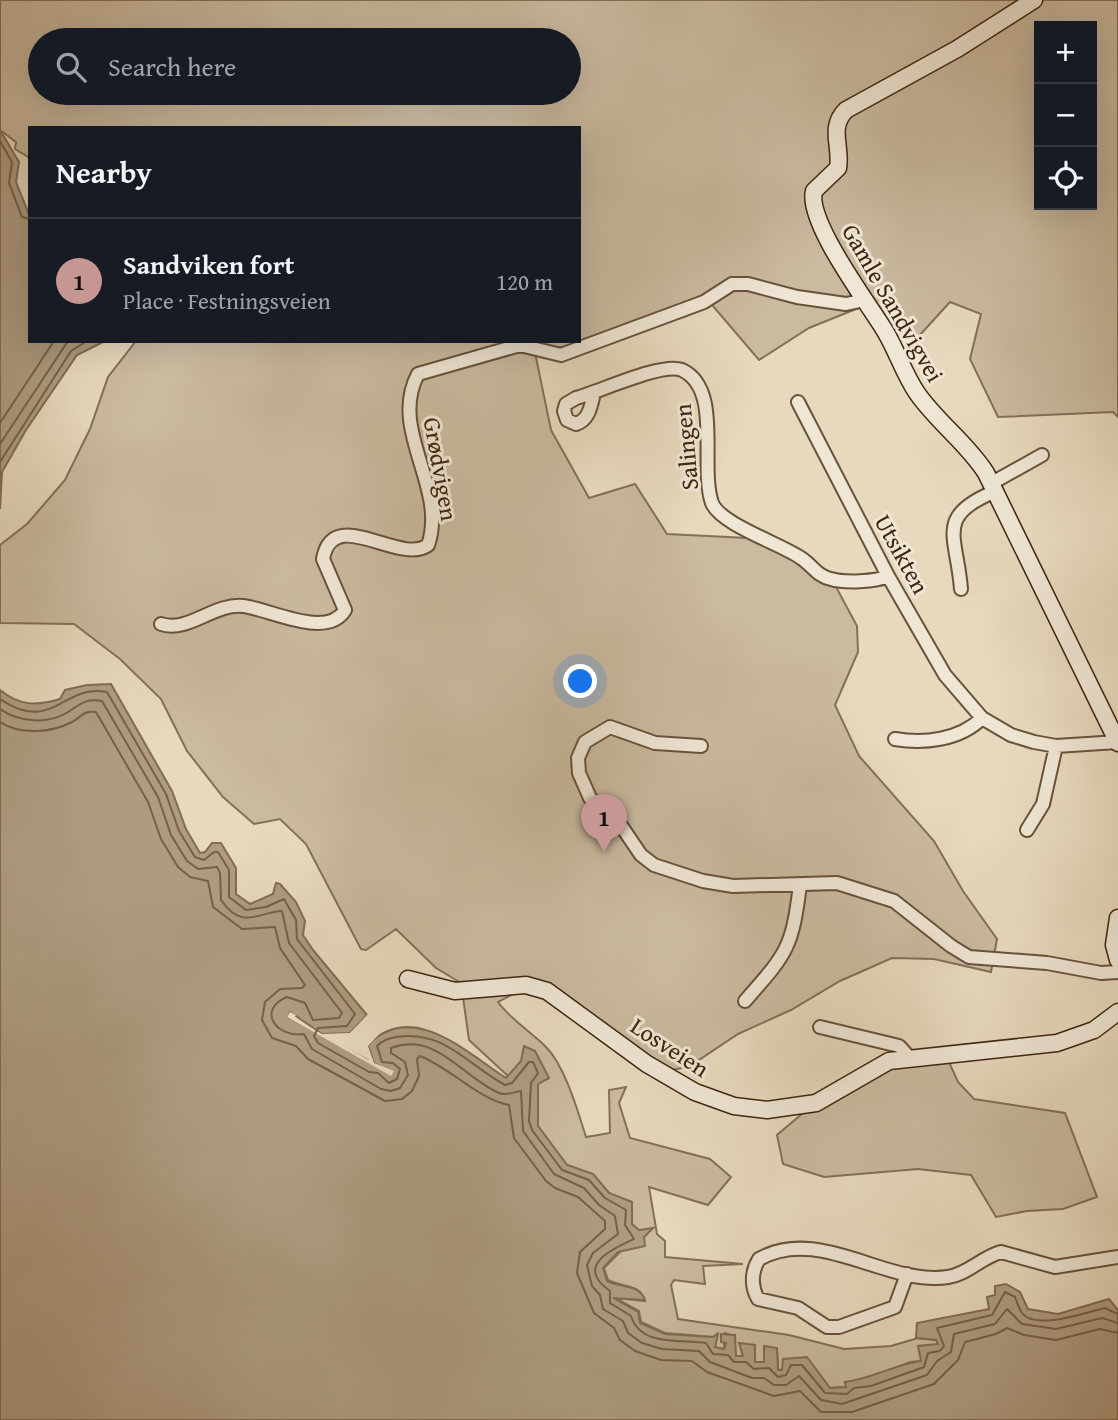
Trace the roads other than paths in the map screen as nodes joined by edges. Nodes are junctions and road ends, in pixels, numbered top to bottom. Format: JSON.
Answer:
{"nodes":[{"id":1,"x":1034,"y":0,"type":"edge"},
{"id":2,"x":864,"y":300,"type":"junction"},
{"id":3,"x":594,"y":393,"type":"dead end"},
{"id":4,"x":798,"y":402,"type":"dead end"},
{"id":5,"x":1042,"y":455,"type":"dead end"},
{"id":6,"x":994,"y":487,"type":"junction"},
{"id":7,"x":888,"y":576,"type":"junction"},
{"id":8,"x":961,"y":589,"type":"dead end"},
{"id":9,"x":161,"y":624,"type":"dead end"},
{"id":10,"x":982,"y":718,"type":"junction"},
{"id":11,"x":895,"y":739,"type":"dead end"},
{"id":12,"x":1118,"y":742,"type":"edge"},
{"id":13,"x":701,"y":746,"type":"dead end"},
{"id":14,"x":1056,"y":746,"type":"junction"},
{"id":15,"x":1027,"y":830,"type":"dead end"},
{"id":16,"x":800,"y":885,"type":"junction"},
{"id":17,"x":1118,"y":918,"type":"edge"},
{"id":18,"x":1118,"y":960,"type":"edge"},
{"id":19,"x":1118,"y":972,"type":"edge"},
{"id":20,"x":408,"y":979,"type":"dead end"},
{"id":21,"x":745,"y":1001,"type":"dead end"},
{"id":22,"x":1118,"y":1012,"type":"edge"},
{"id":23,"x":820,"y":1027,"type":"dead end"},
{"id":24,"x":910,"y":1058,"type":"junction"},
{"id":25,"x":1118,"y":1257,"type":"edge"},
{"id":26,"x":907,"y":1274,"type":"junction"}],
"edges":[{"from":1,"to":2,"type":"street","name":"Gamle Sandvigvei"},
{"from":2,"to":6,"type":"street","name":"Gamle Sandvigvei"},
{"from":2,"to":9,"type":"street","name":"Grødvigen"},
{"from":3,"to":7,"type":"street","name":"Salingen"},
{"from":4,"to":7,"type":"street","name":"Utsikten"},
{"from":5,"to":6,"type":"street"},
{"from":6,"to":8,"type":"street"},
{"from":6,"to":12,"type":"street","name":"Gamle Sandvigvei"},
{"from":7,"to":10,"type":"street","name":"Utsikten"},
{"from":10,"to":11,"type":"street"},
{"from":10,"to":14,"type":"street","name":"Utsikten"},
{"from":12,"to":14,"type":"street","name":"Utsikten"},
{"from":13,"to":16,"type":"street"},
{"from":14,"to":15,"type":"street"},
{"from":16,"to":19,"type":"street"},
{"from":16,"to":21,"type":"street"},
{"from":17,"to":18,"type":"street"},
{"from":20,"to":24,"type":"street","name":"Losveien"},
{"from":22,"to":24,"type":"street","name":"Losveien"},
{"from":23,"to":24,"type":"street"},
{"from":25,"to":26,"type":"street"},
{"from":26,"to":26,"type":"street"}]}
